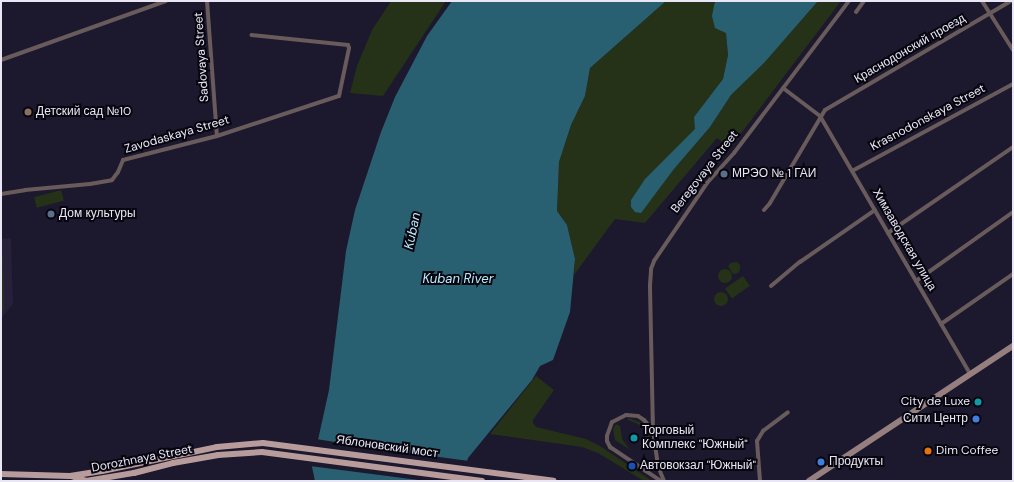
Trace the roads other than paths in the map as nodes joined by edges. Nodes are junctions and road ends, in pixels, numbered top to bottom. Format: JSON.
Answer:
{"nodes":[{"id":1,"x":166,"y":1,"type":"edge"},
{"id":2,"x":207,"y":1,"type":"edge"},
{"id":3,"x":849,"y":1,"type":"edge"},
{"id":4,"x":864,"y":1,"type":"edge"},
{"id":5,"x":982,"y":1,"type":"edge"},
{"id":6,"x":1011,"y":1,"type":"edge"},
{"id":7,"x":856,"y":12,"type":"dead end"},
{"id":8,"x":990,"y":14,"type":"junction"},
{"id":9,"x":252,"y":36,"type":"dead end"},
{"id":10,"x":1013,"y":50,"type":"edge"},
{"id":11,"x":1,"y":60,"type":"edge"},
{"id":12,"x":1013,"y":84,"type":"edge"},
{"id":13,"x":783,"y":88,"type":"junction"},
{"id":14,"x":820,"y":116,"type":"junction"},
{"id":15,"x":217,"y":136,"type":"junction"},
{"id":16,"x":1013,"y":147,"type":"edge"},
{"id":17,"x":852,"y":171,"type":"junction"},
{"id":18,"x":1,"y":194,"type":"edge"},
{"id":19,"x":764,"y":210,"type":"dead end"},
{"id":20,"x":875,"y":210,"type":"junction"},
{"id":21,"x":1013,"y":212,"type":"edge"},
{"id":22,"x":888,"y":233,"type":"junction"},
{"id":23,"x":1013,"y":274,"type":"edge"},
{"id":24,"x":916,"y":281,"type":"junction"},
{"id":25,"x":771,"y":286,"type":"dead end"},
{"id":26,"x":941,"y":324,"type":"junction"},
{"id":27,"x":1013,"y":346,"type":"edge"},
{"id":28,"x":970,"y":374,"type":"junction"},
{"id":29,"x":788,"y":412,"type":"dead end"},
{"id":30,"x":653,"y":431,"type":"junction"},
{"id":31,"x":217,"y":447,"type":"joint"},
{"id":32,"x":218,"y":456,"type":"joint"},
{"id":33,"x":658,"y":461,"type":"junction"},
{"id":34,"x":646,"y":471,"type":"junction"},
{"id":35,"x":1,"y":474,"type":"edge"},
{"id":36,"x":70,"y":476,"type":"junction"},
{"id":37,"x":482,"y":481,"type":"edge"},
{"id":38,"x":554,"y":481,"type":"edge"},
{"id":39,"x":661,"y":481,"type":"edge"},
{"id":40,"x":664,"y":481,"type":"edge"},
{"id":41,"x":760,"y":481,"type":"edge"},
{"id":42,"x":809,"y":481,"type":"edge"}],
"edges":[{"from":1,"to":11,"type":"street"},
{"from":2,"to":15,"type":"street","name":"Sadovaya Street"},
{"from":3,"to":13,"type":"street","name":"Beregovaya Street"},
{"from":4,"to":7,"type":"street"},
{"from":5,"to":8,"type":"street"},
{"from":6,"to":8,"type":"street","name":"Краснодонский проезд"},
{"from":8,"to":10,"type":"street"},
{"from":8,"to":14,"type":"street","name":"Краснодонский проезд"},
{"from":9,"to":15,"type":"street","name":"Zavodaskaya Street"},
{"from":12,"to":17,"type":"street","name":"Krasnodonskaya Street"},
{"from":13,"to":14,"type":"street","name":"Химзаводская улица"},
{"from":13,"to":30,"type":"street","name":"Beregovaya Street"},
{"from":14,"to":17,"type":"street","name":"Химзаводская улица"},
{"from":14,"to":19,"type":"street"},
{"from":15,"to":18,"type":"street","name":"Zavodaskaya Street"},
{"from":16,"to":22,"type":"street"},
{"from":17,"to":20,"type":"street","name":"Химзаводская улица"},
{"from":20,"to":22,"type":"street","name":"Химзаводская улица"},
{"from":20,"to":25,"type":"street"},
{"from":21,"to":24,"type":"street"},
{"from":22,"to":24,"type":"street","name":"Химзаводская улица"},
{"from":23,"to":26,"type":"street"},
{"from":24,"to":26,"type":"street","name":"Химзаводская улица"},
{"from":26,"to":28,"type":"street","name":"Химзаводская улица"},
{"from":27,"to":28,"type":"main road"},
{"from":28,"to":42,"type":"main road"},
{"from":29,"to":41,"type":"street"},
{"from":30,"to":33,"type":"street"},
{"from":30,"to":34,"type":"street"},
{"from":31,"to":36,"type":"main road","name":"Dorozhnaya Street"},
{"from":31,"to":38,"type":"main road","name":"Яблоновский мост"},
{"from":32,"to":36,"type":"main road","name":"Dorozhnaya Street"},
{"from":32,"to":37,"type":"main road","name":"Яблоновский мост"},
{"from":33,"to":34,"type":"street"},
{"from":33,"to":40,"type":"street"},
{"from":34,"to":39,"type":"street"},
{"from":35,"to":36,"type":"main road","name":"Dorozhnaya Street"}]}
